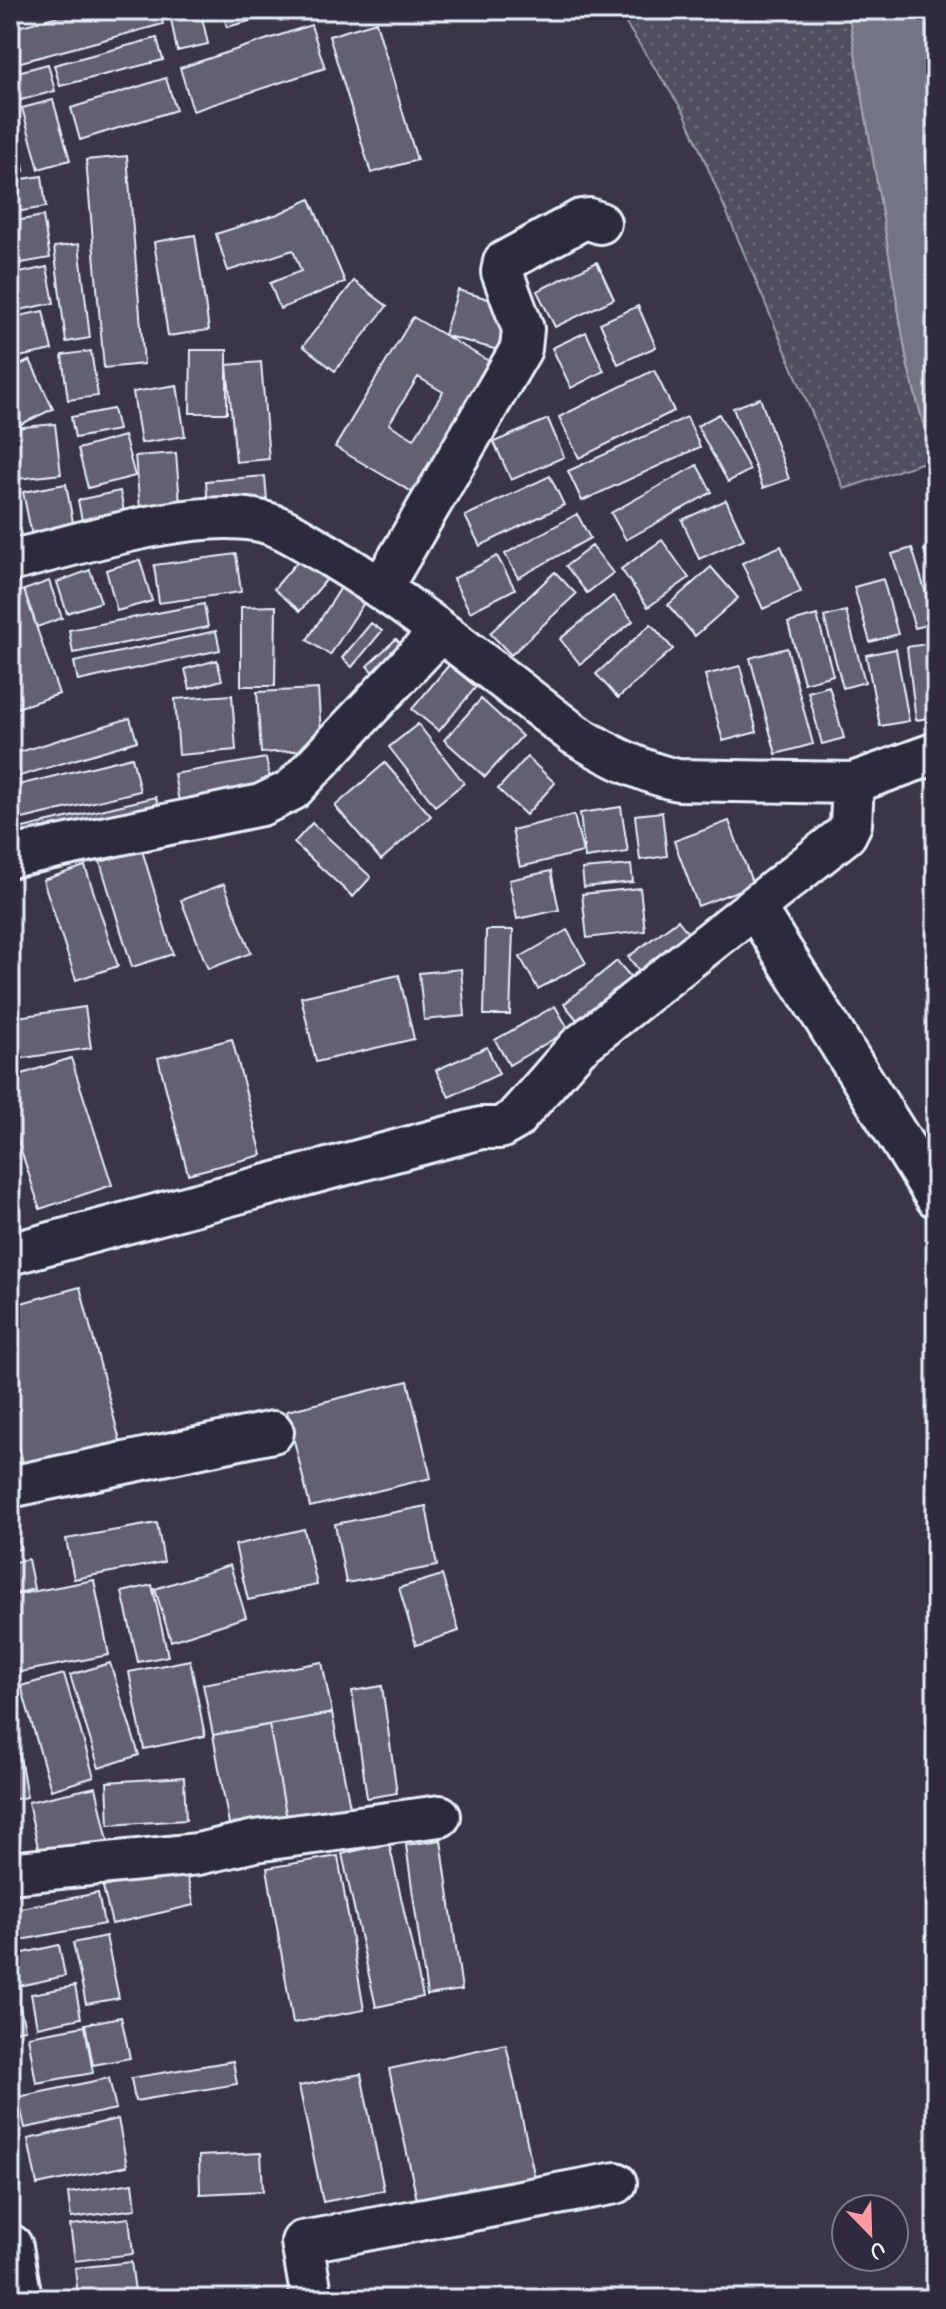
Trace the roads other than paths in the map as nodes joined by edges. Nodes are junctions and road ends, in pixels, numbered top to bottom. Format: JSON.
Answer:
{"nodes":[{"id":1,"x":600,"y":223,"type":"dead end"},
{"id":2,"x":10,"y":561,"type":"edge"},
{"id":3,"x":382,"y":587,"type":"junction"},
{"id":4,"x":440,"y":632,"type":"junction"},
{"id":5,"x":936,"y":753,"type":"edge"},
{"id":6,"x":853,"y":783,"type":"junction"},
{"id":7,"x":10,"y":857,"type":"edge"},
{"id":8,"x":755,"y":908,"type":"junction"},
{"id":9,"x":936,"y":1197,"type":"edge"},
{"id":10,"x":10,"y":1254,"type":"edge"},
{"id":11,"x":273,"y":1432,"type":"dead end"},
{"id":12,"x":10,"y":1487,"type":"edge"},
{"id":13,"x":440,"y":1816,"type":"dead end"},
{"id":14,"x":10,"y":1873,"type":"edge"},
{"id":15,"x":616,"y":2183,"type":"dead end"},
{"id":16,"x":10,"y":2247,"type":"edge"},
{"id":17,"x":19,"y":2299,"type":"edge"},
{"id":18,"x":312,"y":2299,"type":"edge"}],
"edges":[{"from":1,"to":3,"type":"street"},
{"from":2,"to":3,"type":"street"},
{"from":3,"to":4,"type":"street"},
{"from":4,"to":6,"type":"street"},
{"from":4,"to":7,"type":"street"},
{"from":5,"to":6,"type":"street"},
{"from":6,"to":8,"type":"street"},
{"from":8,"to":9,"type":"street"},
{"from":8,"to":10,"type":"street"},
{"from":11,"to":12,"type":"street"},
{"from":13,"to":14,"type":"street"},
{"from":15,"to":18,"type":"street"},
{"from":16,"to":17,"type":"main road"}]}
